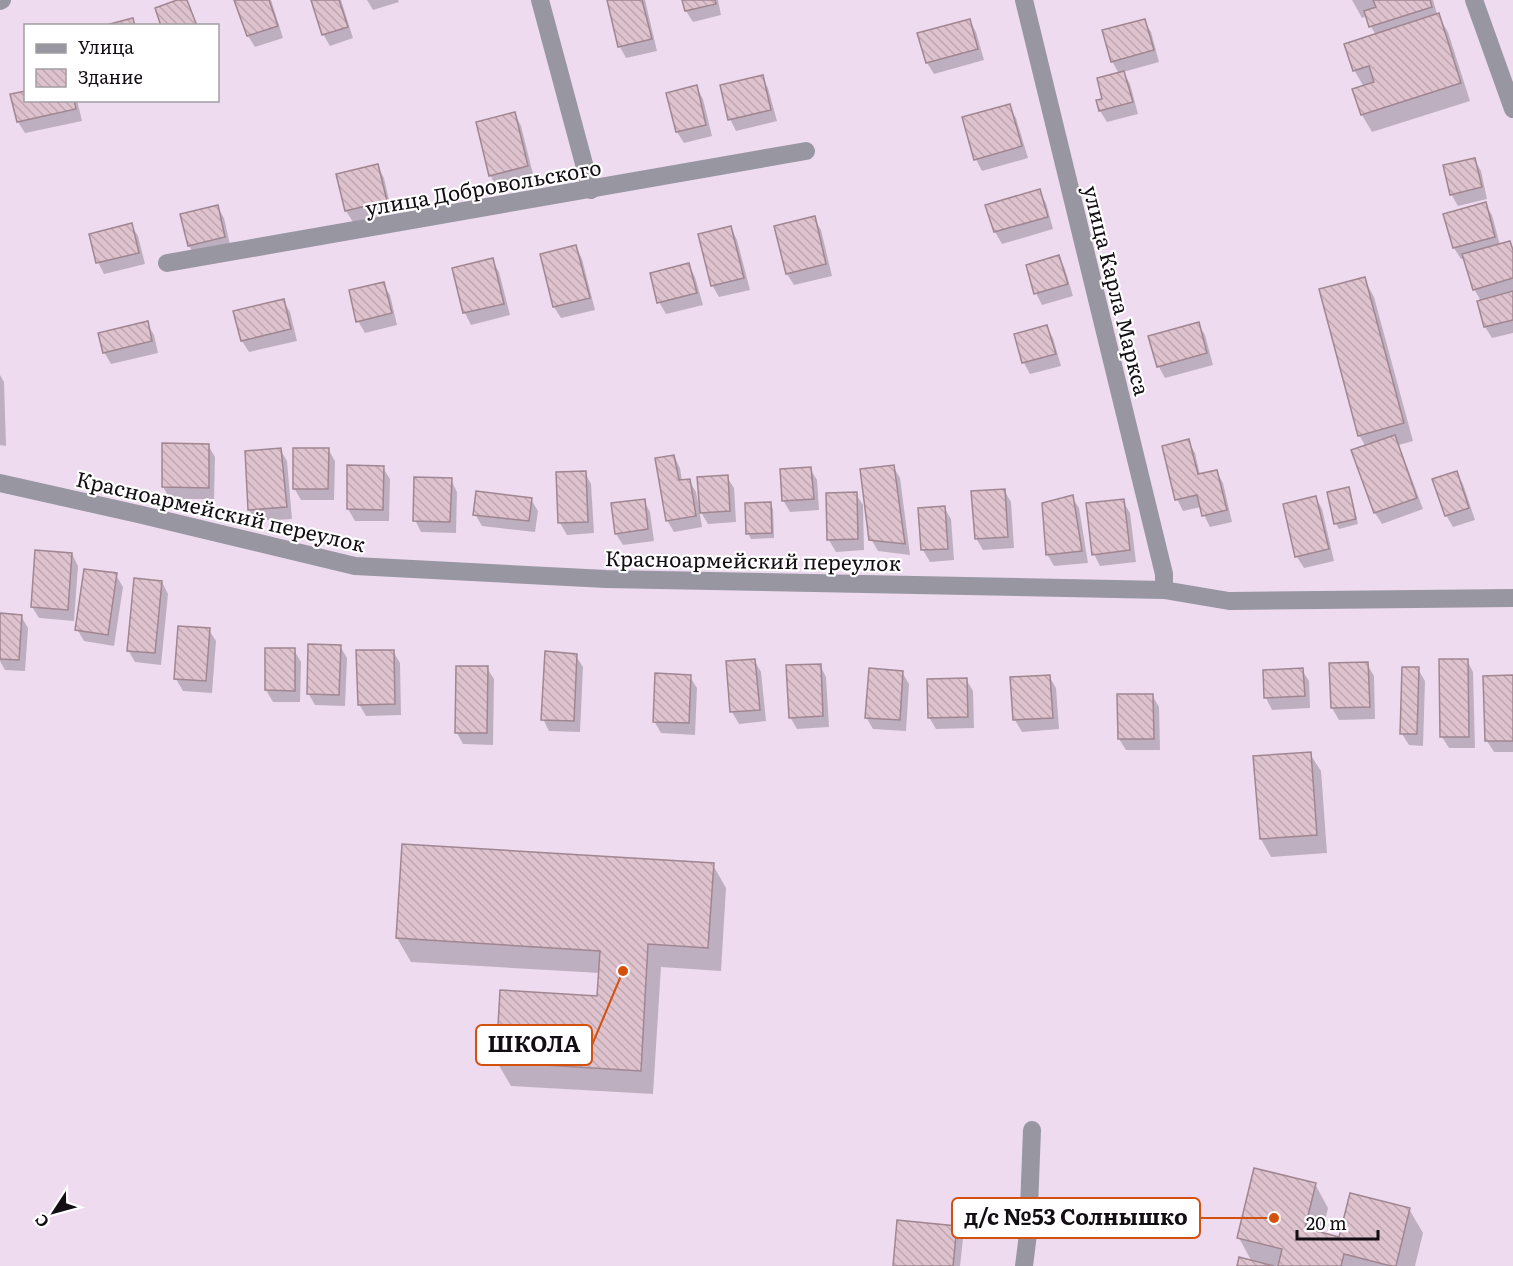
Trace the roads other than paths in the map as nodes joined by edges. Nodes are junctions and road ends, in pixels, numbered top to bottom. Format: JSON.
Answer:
{"nodes":[{"id":1,"x":540,"y":0,"type":"edge"},
{"id":2,"x":1024,"y":0,"type":"edge"},
{"id":3,"x":1474,"y":0,"type":"edge"},
{"id":4,"x":1513,"y":109,"type":"edge"},
{"id":5,"x":806,"y":152,"type":"dead end"},
{"id":6,"x":591,"y":190,"type":"junction"},
{"id":7,"x":167,"y":263,"type":"dead end"},
{"id":8,"x":0,"y":483,"type":"edge"},
{"id":9,"x":1164,"y":590,"type":"junction"},
{"id":10,"x":1513,"y":598,"type":"edge"},
{"id":11,"x":1032,"y":1130,"type":"dead end"},
{"id":12,"x":1024,"y":1266,"type":"edge"}],
"edges":[{"from":1,"to":6,"type":"street"},
{"from":2,"to":9,"type":"street","name":"улица Карла Маркса"},
{"from":3,"to":4,"type":"street"},
{"from":5,"to":6,"type":"street","name":"улица Добровольского"},
{"from":6,"to":7,"type":"street","name":"улица Добровольского"},
{"from":8,"to":9,"type":"street","name":"Красноармейский переулок"},
{"from":9,"to":10,"type":"street","name":"Красноармейский переулок"},
{"from":11,"to":12,"type":"street"}]}
